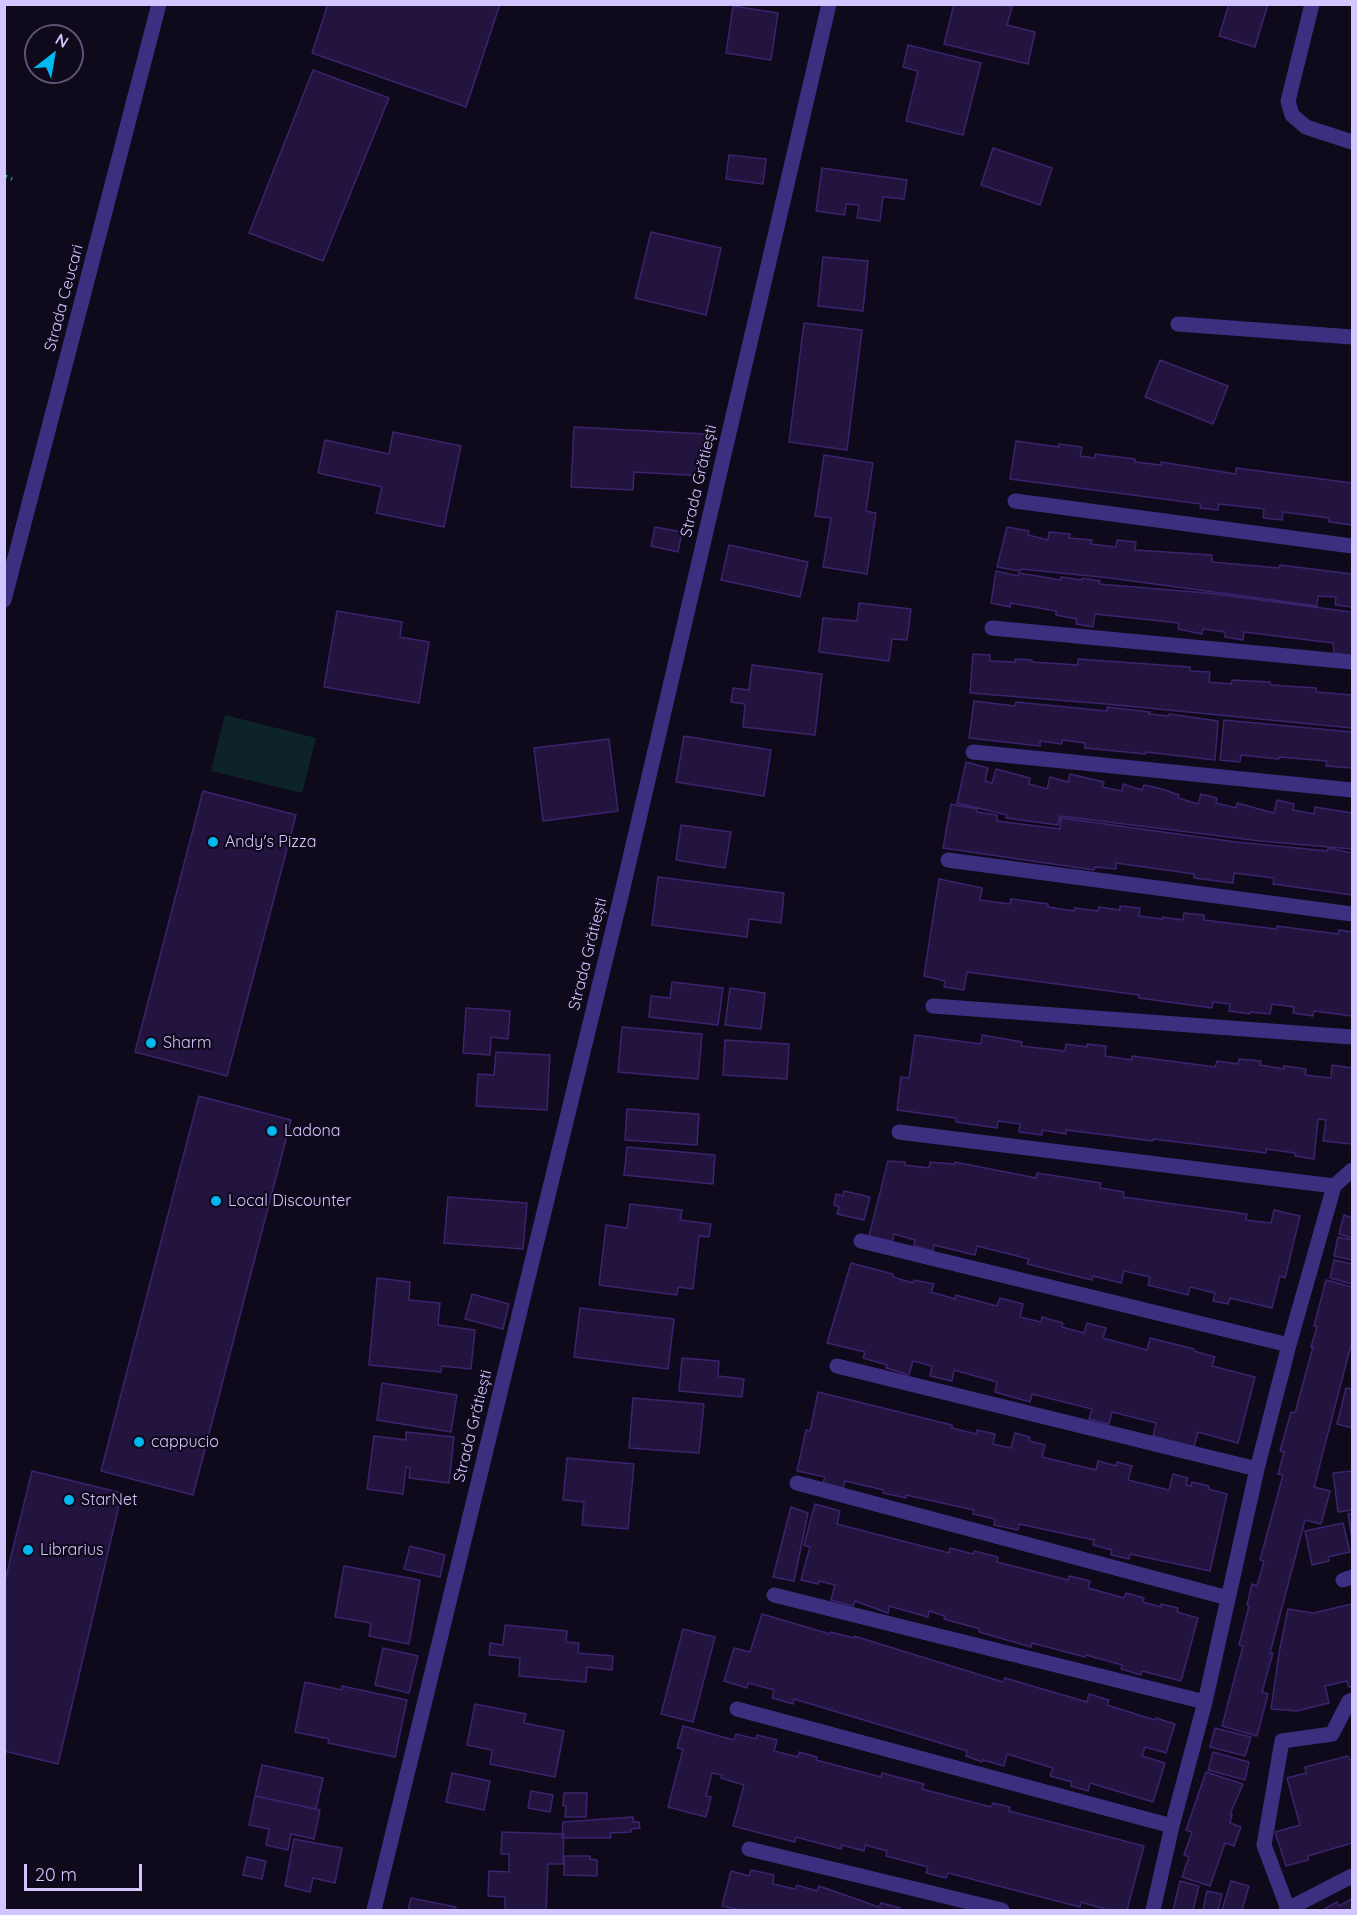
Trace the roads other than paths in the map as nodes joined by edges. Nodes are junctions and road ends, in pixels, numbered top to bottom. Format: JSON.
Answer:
{"nodes":[{"id":1,"x":159,"y":4,"type":"edge"},
{"id":2,"x":829,"y":4,"type":"edge"},
{"id":3,"x":1311,"y":4,"type":"edge"},
{"id":4,"x":1353,"y":142,"type":"edge"},
{"id":5,"x":1178,"y":324,"type":"dead end"},
{"id":6,"x":1353,"y":337,"type":"edge"},
{"id":7,"x":1015,"y":501,"type":"dead end"},
{"id":8,"x":1353,"y":546,"type":"edge"},
{"id":9,"x":4,"y":600,"type":"edge"},
{"id":10,"x":992,"y":628,"type":"dead end"},
{"id":11,"x":1353,"y":662,"type":"edge"},
{"id":12,"x":973,"y":752,"type":"dead end"},
{"id":13,"x":1353,"y":790,"type":"edge"},
{"id":14,"x":948,"y":860,"type":"dead end"},
{"id":15,"x":1353,"y":914,"type":"edge"},
{"id":16,"x":933,"y":1005,"type":"dead end"},
{"id":17,"x":1353,"y":1037,"type":"edge"},
{"id":18,"x":899,"y":1132,"type":"dead end"},
{"id":19,"x":1353,"y":1170,"type":"edge"},
{"id":20,"x":1334,"y":1186,"type":"junction"},
{"id":21,"x":861,"y":1241,"type":"dead end"},
{"id":22,"x":1289,"y":1345,"type":"junction"},
{"id":23,"x":837,"y":1366,"type":"dead end"},
{"id":24,"x":1257,"y":1469,"type":"junction"},
{"id":25,"x":797,"y":1483,"type":"dead end"},
{"id":26,"x":774,"y":1595,"type":"dead end"},
{"id":27,"x":1228,"y":1598,"type":"junction"},
{"id":28,"x":1353,"y":1700,"type":"edge"},
{"id":29,"x":1205,"y":1702,"type":"junction"},
{"id":30,"x":737,"y":1709,"type":"dead end"},
{"id":31,"x":1172,"y":1826,"type":"junction"},
{"id":32,"x":749,"y":1850,"type":"dead end"},
{"id":33,"x":1353,"y":1876,"type":"edge"},
{"id":34,"x":1287,"y":1910,"type":"edge"},
{"id":35,"x":374,"y":1911,"type":"edge"},
{"id":36,"x":1002,"y":1911,"type":"edge"},
{"id":37,"x":1153,"y":1911,"type":"edge"}],
"edges":[{"from":1,"to":9,"type":"street","name":"Strada Ceucari"},
{"from":2,"to":35,"type":"street","name":"Strada Grătiești"},
{"from":3,"to":4,"type":"street"},
{"from":5,"to":6,"type":"street"},
{"from":7,"to":8,"type":"street"},
{"from":10,"to":11,"type":"street"},
{"from":12,"to":13,"type":"street"},
{"from":14,"to":15,"type":"street"},
{"from":16,"to":17,"type":"street"},
{"from":18,"to":20,"type":"street"},
{"from":19,"to":20,"type":"street"},
{"from":20,"to":22,"type":"street"},
{"from":21,"to":22,"type":"street"},
{"from":22,"to":24,"type":"street"},
{"from":23,"to":24,"type":"street"},
{"from":24,"to":27,"type":"street"},
{"from":25,"to":27,"type":"street"},
{"from":26,"to":29,"type":"street"},
{"from":27,"to":29,"type":"street"},
{"from":28,"to":34,"type":"street"},
{"from":29,"to":31,"type":"street"},
{"from":30,"to":31,"type":"street"},
{"from":31,"to":37,"type":"street"},
{"from":32,"to":36,"type":"street"},
{"from":33,"to":34,"type":"street"}]}
